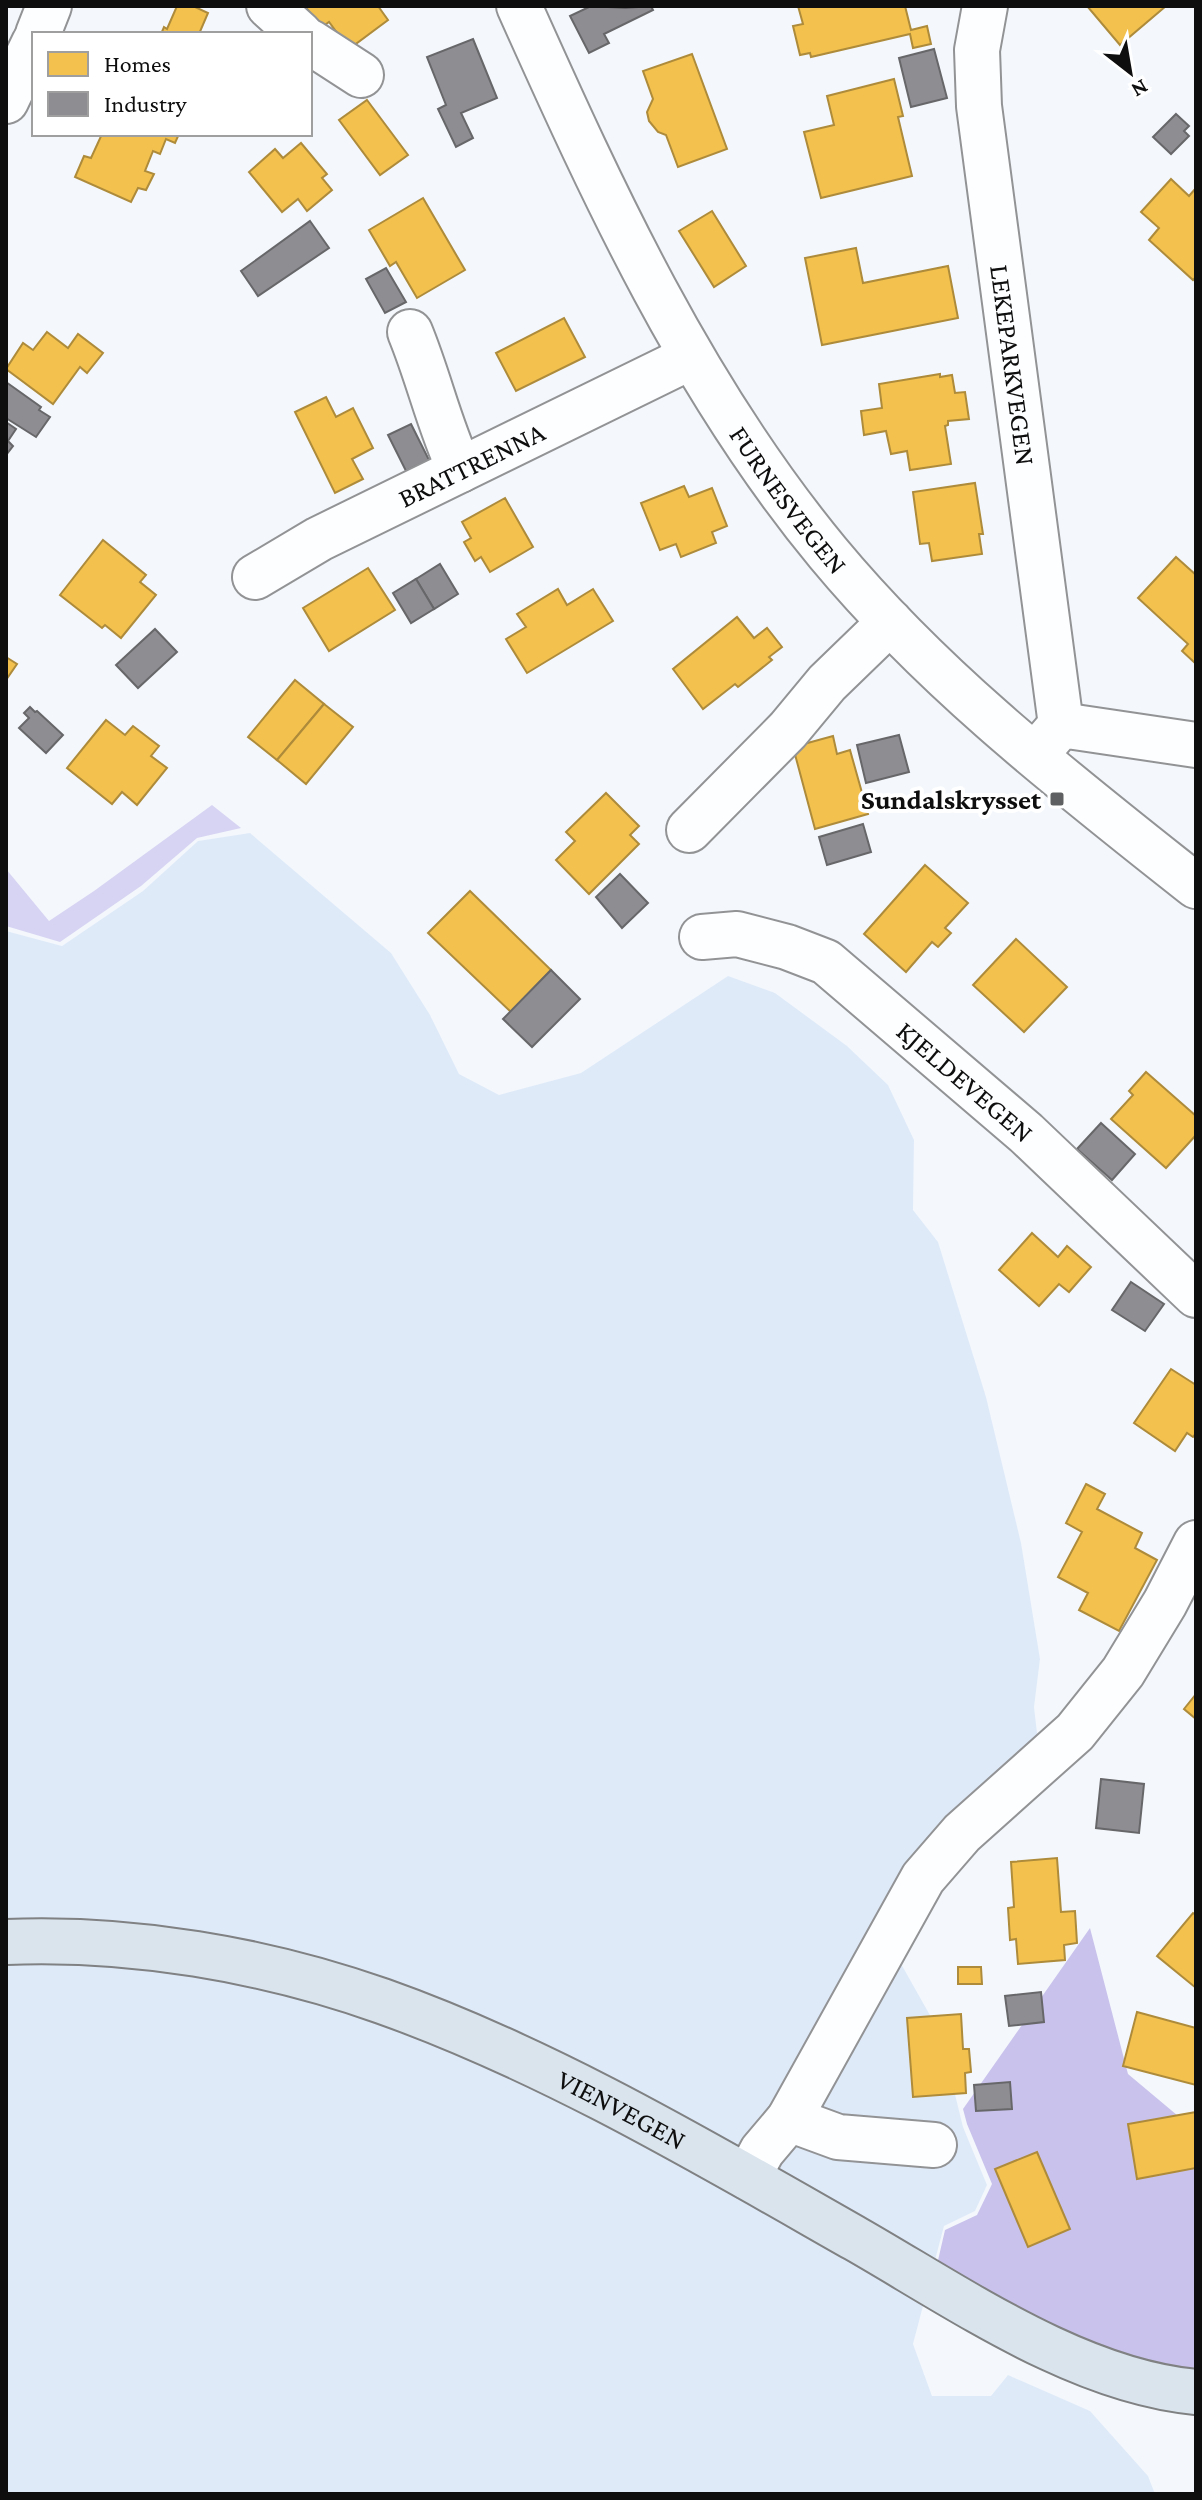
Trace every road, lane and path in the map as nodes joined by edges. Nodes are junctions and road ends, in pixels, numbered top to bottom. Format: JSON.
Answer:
{"nodes":[{"id":1,"x":49,"y":6,"type":"edge"},
{"id":2,"x":269,"y":6,"type":"edge"},
{"id":3,"x":519,"y":6,"type":"edge"},
{"id":4,"x":973,"y":11,"type":"edge"},
{"id":5,"x":39,"y":32,"type":"edge"},
{"id":6,"x":298,"y":32,"type":"edge"},
{"id":7,"x":312,"y":43,"type":"edge"},
{"id":8,"x":32,"y":47,"type":"edge"},
{"id":9,"x":361,"y":75,"type":"dead end"},
{"id":10,"x":6,"y":101,"type":"edge"},
{"id":11,"x":410,"y":332,"type":"dead end"},
{"id":12,"x":691,"y":357,"type":"junction"},
{"id":13,"x":460,"y":470,"type":"junction"},
{"id":14,"x":255,"y":577,"type":"dead end"},
{"id":15,"x":890,"y":622,"type":"junction"},
{"id":16,"x":1048,"y":741,"type":"junction"},
{"id":17,"x":1196,"y":745,"type":"edge"},
{"id":18,"x":689,"y":830,"type":"dead end"},
{"id":19,"x":1196,"y":886,"type":"edge"},
{"id":20,"x":702,"y":937,"type":"dead end"},
{"id":21,"x":1196,"y":1295,"type":"edge"},
{"id":22,"x":1196,"y":1543,"type":"edge"},
{"id":23,"x":6,"y":1942,"type":"edge"},
{"id":24,"x":789,"y":2119,"type":"junction"},
{"id":25,"x":934,"y":2145,"type":"dead end"},
{"id":26,"x":748,"y":2177,"type":"junction"},
{"id":27,"x":1196,"y":2392,"type":"edge"}],
"edges":[{"from":1,"to":5,"type":"street"},
{"from":2,"to":6,"type":"street"},
{"from":3,"to":12,"type":"street","name":"FURNESVEGEN"},
{"from":4,"to":16,"type":"street","name":"LEKEPARKVEGEN"},
{"from":7,"to":9,"type":"street"},
{"from":8,"to":10,"type":"street"},
{"from":11,"to":13,"type":"street"},
{"from":12,"to":13,"type":"street","name":"BRATTRENNA"},
{"from":12,"to":15,"type":"street","name":"FURNESVEGEN"},
{"from":13,"to":14,"type":"street","name":"BRATTRENNA"},
{"from":15,"to":16,"type":"street","name":"FURNESVEGEN"},
{"from":15,"to":18,"type":"street"},
{"from":16,"to":17,"type":"street"},
{"from":16,"to":19,"type":"street","name":"FURNESVEGEN"},
{"from":20,"to":21,"type":"street","name":"KJELDEVEGEN"},
{"from":22,"to":24,"type":"street"},
{"from":23,"to":26,"type":"main road","name":"VIENVEGEN"},
{"from":24,"to":25,"type":"street"},
{"from":24,"to":26,"type":"street"},
{"from":26,"to":27,"type":"main road","name":"VIENVEGEN"}]}
